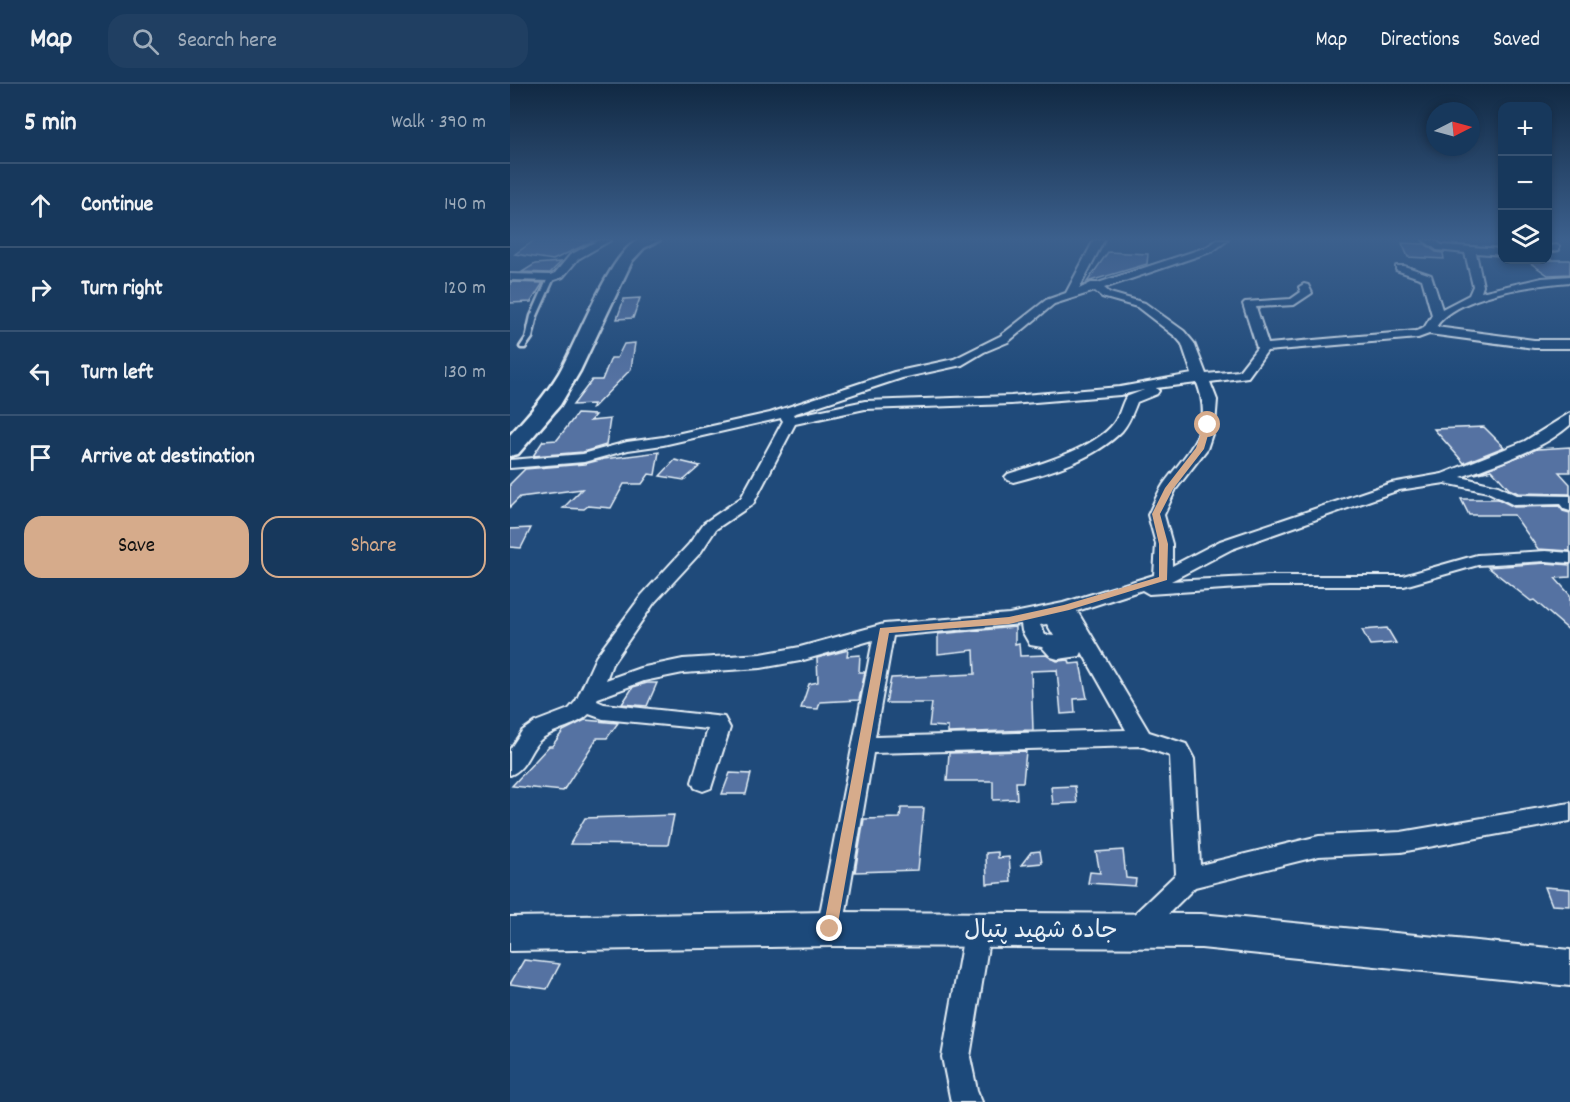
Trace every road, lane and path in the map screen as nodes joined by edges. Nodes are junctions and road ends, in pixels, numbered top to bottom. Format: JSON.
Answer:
{"nodes":[{"id":1,"x":1304,"y":287,"type":"dead end"},
{"id":2,"x":547,"y":288,"type":"edge"},
{"id":3,"x":611,"y":288,"type":"edge"},
{"id":4,"x":1074,"y":288,"type":"edge"},
{"id":5,"x":1087,"y":288,"type":"edge"},
{"id":6,"x":1098,"y":288,"type":"edge"},
{"id":7,"x":1429,"y":288,"type":"edge"},
{"id":8,"x":1477,"y":288,"type":"edge"},
{"id":9,"x":1514,"y":288,"type":"edge"},
{"id":10,"x":1071,"y":293,"type":"junction"},
{"id":11,"x":1473,"y":297,"type":"junction"},
{"id":12,"x":1437,"y":315,"type":"junction"},
{"id":13,"x":1428,"y":330,"type":"junction"},
{"id":14,"x":1570,"y":344,"type":"edge"},
{"id":15,"x":523,"y":347,"type":"dead end"},
{"id":16,"x":1263,"y":348,"type":"junction"},
{"id":17,"x":1200,"y":378,"type":"junction"},
{"id":18,"x":787,"y":416,"type":"junction"},
{"id":19,"x":1570,"y":417,"type":"edge"},
{"id":20,"x":510,"y":449,"type":"edge"},
{"id":21,"x":510,"y":464,"type":"edge"},
{"id":22,"x":1013,"y":477,"type":"dead end"},
{"id":23,"x":1445,"y":478,"type":"junction"},
{"id":24,"x":1570,"y":506,"type":"edge"},
{"id":25,"x":1570,"y":558,"type":"edge"},
{"id":26,"x":1163,"y":578,"type":"junction"},
{"id":27,"x":1128,"y":589,"type":"junction"},
{"id":28,"x":1066,"y":608,"type":"junction"},
{"id":29,"x":884,"y":630,"type":"junction"},
{"id":30,"x":588,"y":699,"type":"junction"},
{"id":31,"x":1141,"y":738,"type":"junction"},
{"id":32,"x":862,"y":745,"type":"junction"},
{"id":33,"x":510,"y":766,"type":"edge"},
{"id":34,"x":703,"y":782,"type":"dead end"},
{"id":35,"x":1570,"y":812,"type":"edge"},
{"id":36,"x":1188,"y":878,"type":"junction"},
{"id":37,"x":978,"y":928,"type":"junction"},
{"id":38,"x":830,"y":929,"type":"junction"},
{"id":39,"x":1136,"y":929,"type":"junction"},
{"id":40,"x":510,"y":934,"type":"edge"},
{"id":41,"x":1570,"y":968,"type":"edge"},
{"id":42,"x":967,"y":1102,"type":"edge"}],
"edges":[{"from":1,"to":16,"type":"street"},
{"from":2,"to":15,"type":"lane"},
{"from":3,"to":20,"type":"main road"},
{"from":4,"to":10,"type":"street"},
{"from":5,"to":10,"type":"street"},
{"from":6,"to":17,"type":"street"},
{"from":7,"to":12,"type":"street"},
{"from":8,"to":11,"type":"street"},
{"from":9,"to":11,"type":"street"},
{"from":10,"to":18,"type":"street"},
{"from":11,"to":12,"type":"street"},
{"from":12,"to":13,"type":"street"},
{"from":13,"to":14,"type":"street"},
{"from":13,"to":16,"type":"street"},
{"from":16,"to":17,"type":"street"},
{"from":17,"to":18,"type":"street"},
{"from":18,"to":21,"type":"street"},
{"from":18,"to":30,"type":"street"},
{"from":19,"to":23,"type":"street"},
{"from":22,"to":26,"type":"street"},
{"from":23,"to":24,"type":"street"},
{"from":23,"to":26,"type":"street"},
{"from":25,"to":27,"type":"street"},
{"from":26,"to":27,"type":"street"},
{"from":27,"to":28,"type":"street"},
{"from":28,"to":29,"type":"street"},
{"from":28,"to":31,"type":"street"},
{"from":29,"to":30,"type":"street"},
{"from":29,"to":32,"type":"street"},
{"from":30,"to":33,"type":"street"},
{"from":30,"to":34,"type":"street"},
{"from":31,"to":32,"type":"street"},
{"from":31,"to":36,"type":"street"},
{"from":32,"to":38,"type":"street"},
{"from":35,"to":36,"type":"street"},
{"from":36,"to":39,"type":"street"},
{"from":37,"to":38,"type":"street","name":"جاده شهید پتیال"},
{"from":37,"to":39,"type":"street","name":"جاده شهید پتیال"},
{"from":37,"to":42,"type":"street"},
{"from":38,"to":40,"type":"street","name":"جاده شهید پتیال"},
{"from":39,"to":41,"type":"street","name":"جاده شهید پتیال"}]}
